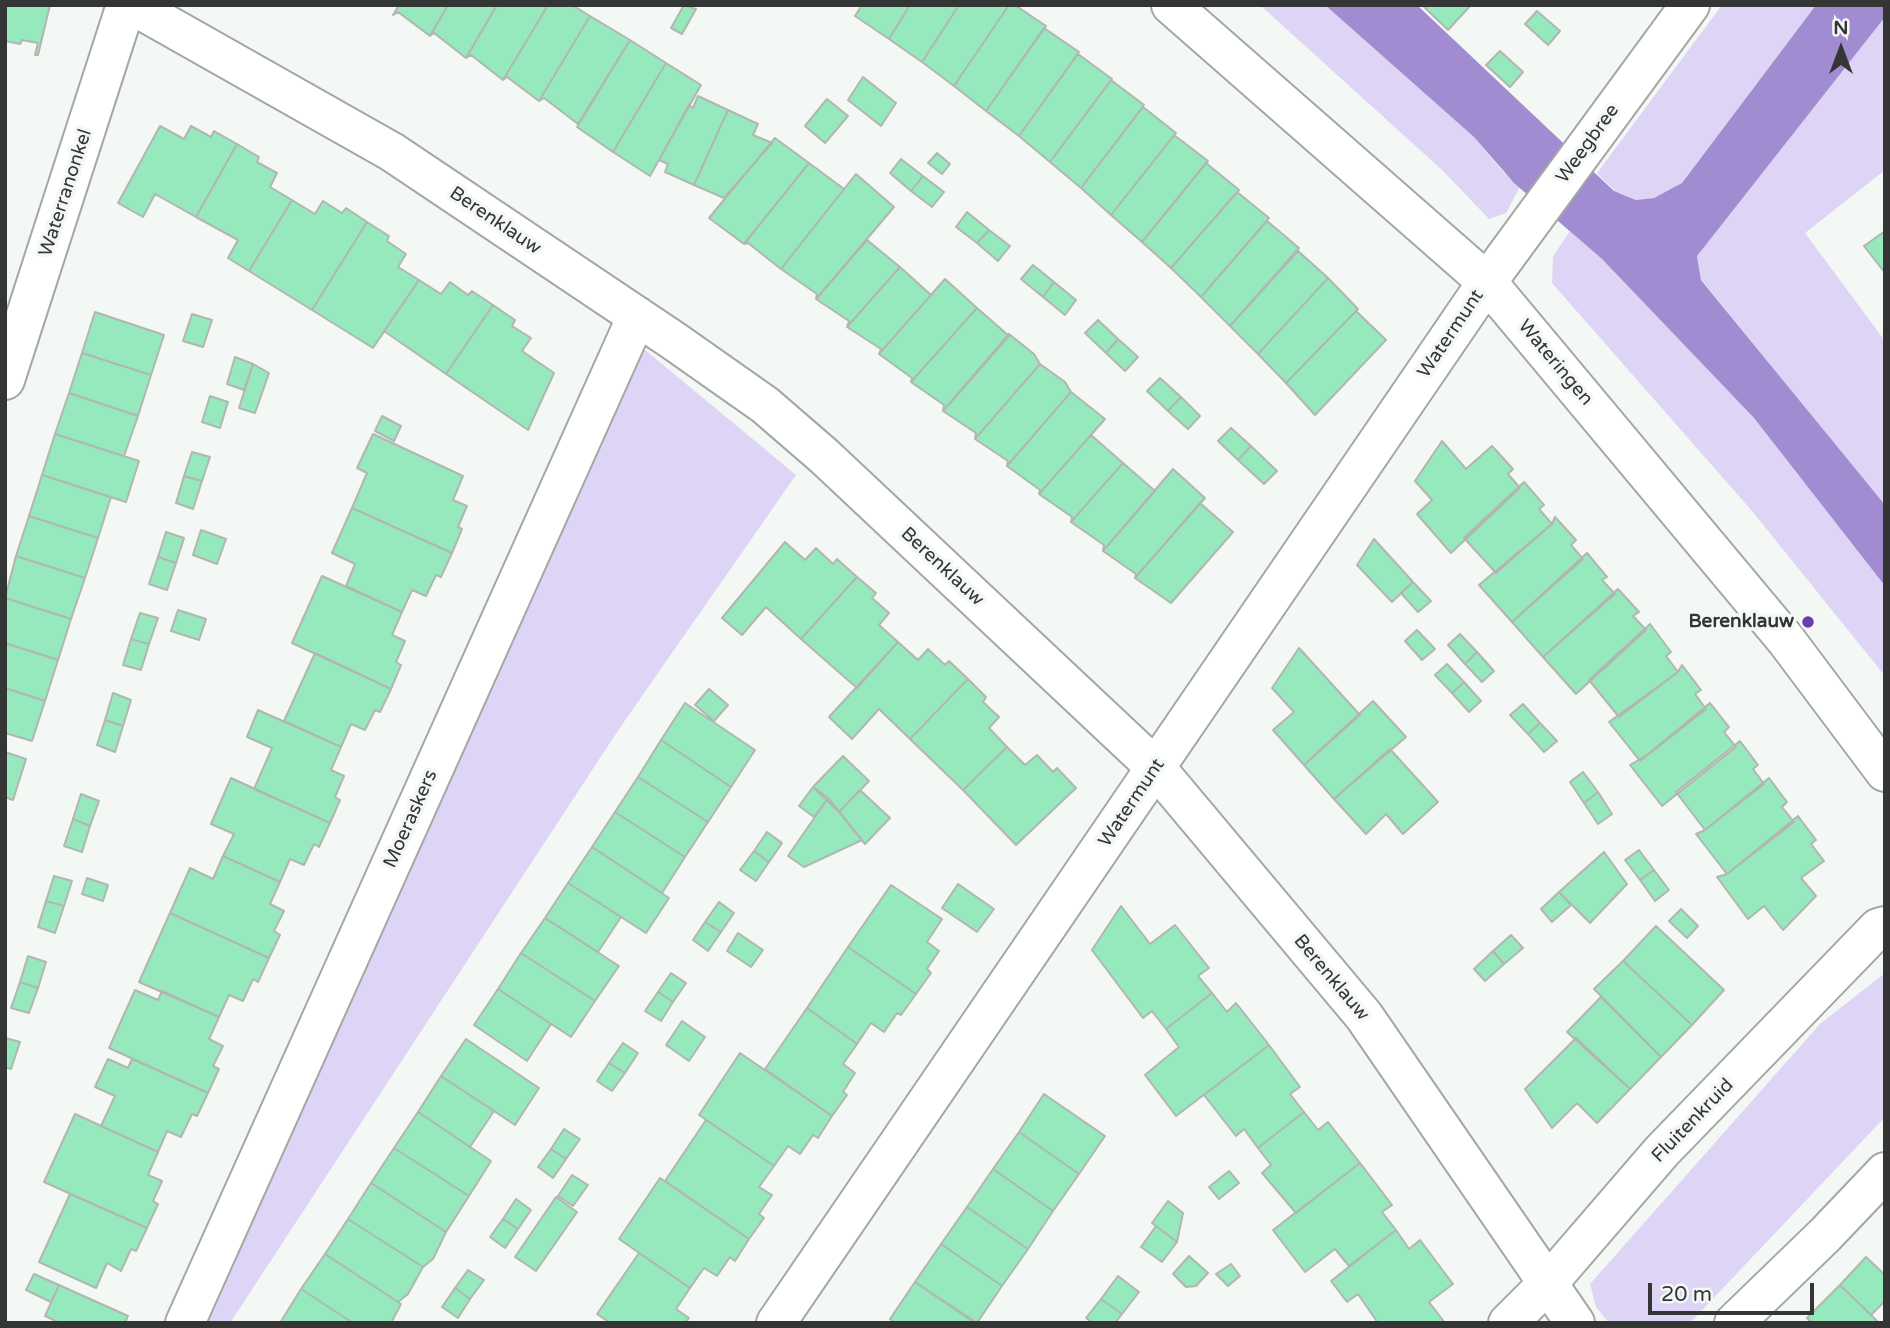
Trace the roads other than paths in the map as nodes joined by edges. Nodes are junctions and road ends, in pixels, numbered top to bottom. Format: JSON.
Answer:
{"nodes":[{"id":1,"x":126,"y":5,"type":"edge"},
{"id":2,"x":132,"y":5,"type":"edge"},
{"id":3,"x":1171,"y":5,"type":"edge"},
{"id":4,"x":1690,"y":5,"type":"edge"},
{"id":5,"x":1487,"y":282,"type":"junction"},
{"id":6,"x":637,"y":316,"type":"junction"},
{"id":7,"x":5,"y":380,"type":"edge"},
{"id":8,"x":1156,"y":768,"type":"junction"},
{"id":9,"x":1885,"y":772,"type":"edge"},
{"id":10,"x":1885,"y":926,"type":"edge"},
{"id":11,"x":1885,"y":1172,"type":"edge"},
{"id":12,"x":1549,"y":1282,"type":"junction"},
{"id":13,"x":185,"y":1323,"type":"edge"},
{"id":14,"x":776,"y":1323,"type":"edge"},
{"id":15,"x":1508,"y":1323,"type":"edge"},
{"id":16,"x":1575,"y":1323,"type":"edge"},
{"id":17,"x":1734,"y":1323,"type":"edge"}],
"edges":[{"from":1,"to":7,"type":"street","name":"Waterranonkel"},
{"from":2,"to":6,"type":"street","name":"Berenklauw"},
{"from":3,"to":5,"type":"street","name":"Wateringen"},
{"from":4,"to":5,"type":"street","name":"Weegbree"},
{"from":5,"to":8,"type":"street","name":"Watermunt"},
{"from":5,"to":9,"type":"street","name":"Wateringen"},
{"from":6,"to":8,"type":"street","name":"Berenklauw"},
{"from":6,"to":13,"type":"street","name":"Moeraskers"},
{"from":8,"to":12,"type":"street","name":"Berenklauw"},
{"from":8,"to":14,"type":"street","name":"Watermunt"},
{"from":10,"to":12,"type":"street","name":"Fluitenkruid"},
{"from":11,"to":17,"type":"street"},
{"from":12,"to":15,"type":"street","name":"Fluitenkruid"},
{"from":12,"to":16,"type":"street","name":"Berenklauw"}]}
